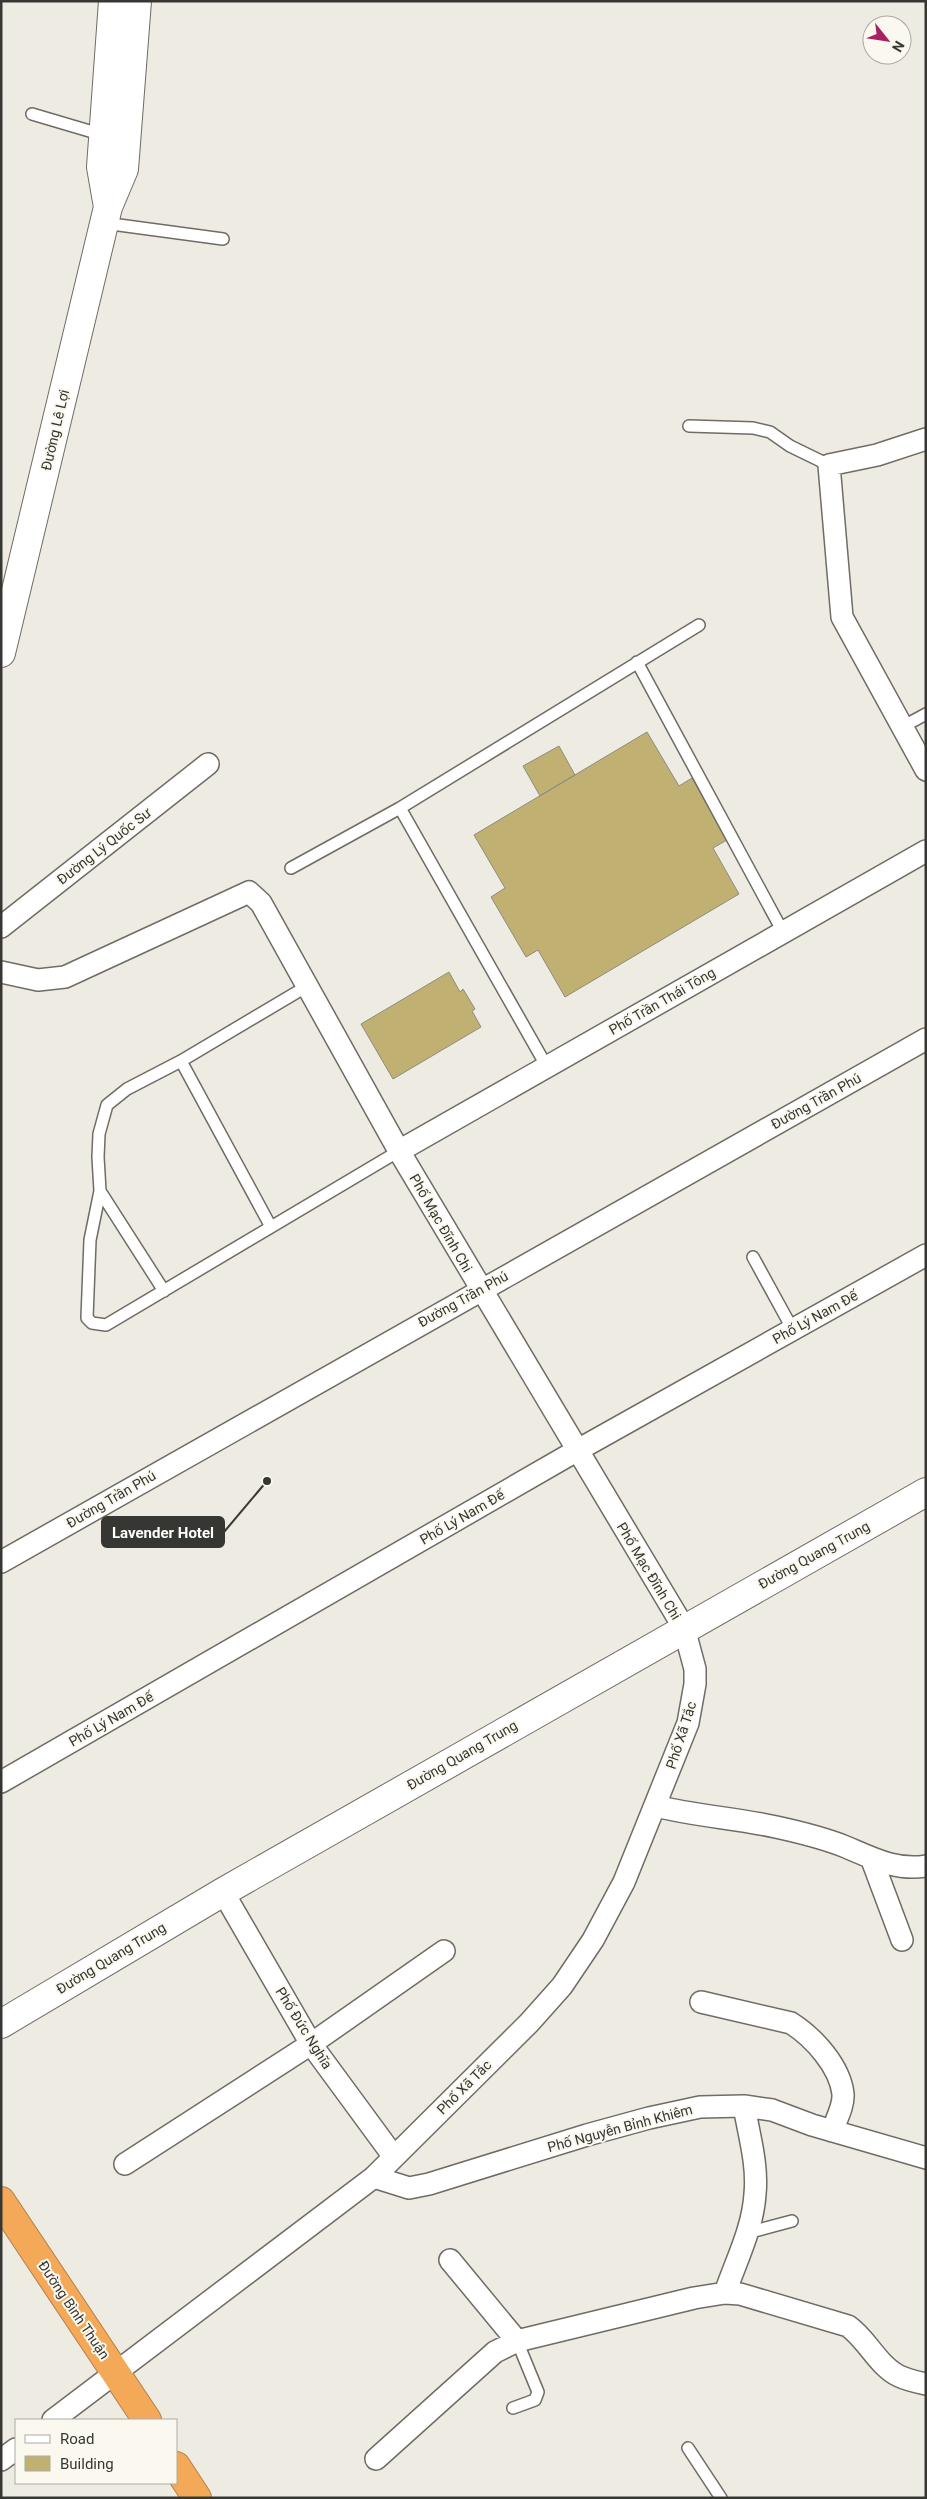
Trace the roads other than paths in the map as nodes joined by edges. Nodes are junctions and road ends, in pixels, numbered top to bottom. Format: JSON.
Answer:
{"nodes":[{"id":1,"x":113,"y":1,"type":"edge"},
{"id":2,"x":137,"y":1,"type":"edge"},
{"id":3,"x":32,"y":114,"type":"dead end"},
{"id":4,"x":103,"y":136,"type":"junction"},
{"id":5,"x":106,"y":215,"type":"junction"},
{"id":6,"x":223,"y":239,"type":"dead end"},
{"id":7,"x":689,"y":426,"type":"dead end"},
{"id":8,"x":926,"y":439,"type":"edge"},
{"id":9,"x":829,"y":465,"type":"junction"},
{"id":10,"x":699,"y":625,"type":"dead end"},
{"id":11,"x":1,"y":654,"type":"edge"},
{"id":12,"x":637,"y":662,"type":"junction"},
{"id":13,"x":926,"y":714,"type":"edge"},
{"id":14,"x":902,"y":728,"type":"junction"},
{"id":15,"x":208,"y":764,"type":"dead end"},
{"id":16,"x":926,"y":770,"type":"edge"},
{"id":17,"x":400,"y":808,"type":"junction"},
{"id":18,"x":926,"y":851,"type":"edge"},
{"id":19,"x":291,"y":868,"type":"dead end"},
{"id":20,"x":1,"y":927,"type":"edge"},
{"id":21,"x":783,"y":932,"type":"junction"},
{"id":22,"x":1,"y":972,"type":"edge"},
{"id":23,"x":309,"y":985,"type":"junction"},
{"id":24,"x":926,"y":1039,"type":"edge"},
{"id":25,"x":181,"y":1061,"type":"junction"},
{"id":26,"x":547,"y":1067,"type":"junction"},
{"id":27,"x":399,"y":1151,"type":"junction"},
{"id":28,"x":100,"y":1192,"type":"junction"},
{"id":29,"x":271,"y":1227,"type":"junction"},
{"id":30,"x":926,"y":1255,"type":"edge"},
{"id":31,"x":754,"y":1257,"type":"dead end"},
{"id":32,"x":480,"y":1290,"type":"junction"},
{"id":33,"x":164,"y":1291,"type":"junction"},
{"id":34,"x":792,"y":1330,"type":"junction"},
{"id":35,"x":576,"y":1451,"type":"junction"},
{"id":36,"x":926,"y":1492,"type":"edge"},
{"id":37,"x":1,"y":1562,"type":"edge"},
{"id":38,"x":684,"y":1628,"type":"junction"},
{"id":39,"x":1,"y":1782,"type":"edge"},
{"id":40,"x":656,"y":1806,"type":"junction"},
{"id":41,"x":872,"y":1860,"type":"junction"},
{"id":42,"x":926,"y":1866,"type":"edge"},
{"id":43,"x":223,"y":1892,"type":"junction"},
{"id":44,"x":902,"y":1940,"type":"dead end"},
{"id":45,"x":444,"y":1952,"type":"dead end"},
{"id":46,"x":701,"y":2002,"type":"dead end"},
{"id":47,"x":1,"y":2024,"type":"edge"},
{"id":48,"x":311,"y":2044,"type":"junction"},
{"id":49,"x":744,"y":2106,"type":"junction"},
{"id":50,"x":832,"y":2131,"type":"junction"},
{"id":51,"x":394,"y":2157,"type":"junction"},
{"id":52,"x":926,"y":2158,"type":"edge"},
{"id":53,"x":125,"y":2164,"type":"dead end"},
{"id":54,"x":374,"y":2177,"type":"junction"},
{"id":55,"x":1,"y":2201,"type":"edge"},
{"id":56,"x":792,"y":2221,"type":"dead end"},
{"id":57,"x":747,"y":2233,"type":"junction"},
{"id":58,"x":450,"y":2260,"type":"dead end"},
{"id":59,"x":725,"y":2293,"type":"junction"},
{"id":60,"x":517,"y":2341,"type":"junction"},
{"id":61,"x":115,"y":2372,"type":"junction"},
{"id":62,"x":926,"y":2384,"type":"edge"},
{"id":63,"x":513,"y":2408,"type":"dead end"},
{"id":64,"x":54,"y":2419,"type":"edge"},
{"id":65,"x":146,"y":2419,"type":"edge"},
{"id":66,"x":688,"y":2448,"type":"dead end"},
{"id":67,"x":15,"y":2450,"type":"edge"},
{"id":68,"x":376,"y":2459,"type":"dead end"},
{"id":69,"x":1,"y":2460,"type":"edge"},
{"id":70,"x":178,"y":2469,"type":"edge"},
{"id":71,"x":197,"y":2498,"type":"edge"},
{"id":72,"x":721,"y":2498,"type":"edge"}],
"edges":[{"from":1,"to":4,"type":"main road","name":"Đường Lê Lợi"},
{"from":2,"to":5,"type":"main road","name":"Đường Lê Lợi"},
{"from":3,"to":4,"type":"lane"},
{"from":4,"to":5,"type":"main road","name":"Đường Lê Lợi"},
{"from":5,"to":6,"type":"lane"},
{"from":5,"to":11,"type":"main road","name":"Đường Lê Lợi"},
{"from":7,"to":9,"type":"lane"},
{"from":8,"to":9,"type":"street"},
{"from":9,"to":14,"type":"street"},
{"from":10,"to":12,"type":"lane"},
{"from":12,"to":17,"type":"lane"},
{"from":12,"to":21,"type":"lane"},
{"from":13,"to":14,"type":"lane"},
{"from":14,"to":16,"type":"street"},
{"from":15,"to":20,"type":"street","name":"Đường Lý Quốc Sư"},
{"from":17,"to":19,"type":"lane"},
{"from":17,"to":26,"type":"lane"},
{"from":18,"to":21,"type":"street","name":"Phố Trần Thái Tông"},
{"from":21,"to":26,"type":"street","name":"Phố Trần Thái Tông"},
{"from":22,"to":23,"type":"street","name":"Phố Mạc Đĩnh Chi"},
{"from":23,"to":25,"type":"lane"},
{"from":23,"to":27,"type":"street","name":"Phố Mạc Đĩnh Chi"},
{"from":24,"to":32,"type":"street","name":"Đường Trần Phú"},
{"from":25,"to":28,"type":"lane"},
{"from":25,"to":29,"type":"lane"},
{"from":26,"to":27,"type":"street","name":"Phố Trần Thái Tông"},
{"from":27,"to":29,"type":"lane"},
{"from":27,"to":32,"type":"street","name":"Phố Mạc Đĩnh Chi"},
{"from":28,"to":33,"type":"lane"},
{"from":28,"to":33,"type":"lane"},
{"from":29,"to":33,"type":"lane"},
{"from":30,"to":34,"type":"street","name":"Phố Lý Nam Đế"},
{"from":31,"to":34,"type":"lane"},
{"from":32,"to":35,"type":"street","name":"Phố Mạc Đĩnh Chi"},
{"from":32,"to":37,"type":"street","name":"Đường Trần Phú"},
{"from":34,"to":35,"type":"street","name":"Phố Lý Nam Đế"},
{"from":35,"to":38,"type":"street","name":"Phố Mạc Đĩnh Chi"},
{"from":35,"to":39,"type":"street","name":"Phố Lý Nam Đế"},
{"from":36,"to":38,"type":"main road","name":"Đường Quang Trung"},
{"from":38,"to":40,"type":"street","name":"Phố Xã Tắc"},
{"from":38,"to":43,"type":"main road","name":"Đường Quang Trung"},
{"from":40,"to":41,"type":"street"},
{"from":40,"to":51,"type":"street","name":"Phố Xã Tắc"},
{"from":41,"to":42,"type":"street"},
{"from":41,"to":44,"type":"street"},
{"from":43,"to":47,"type":"main road","name":"Đường Quang Trung"},
{"from":43,"to":48,"type":"street","name":"Phố Đức Nghĩa"},
{"from":45,"to":48,"type":"street"},
{"from":46,"to":50,"type":"street"},
{"from":48,"to":51,"type":"street","name":"Phố Đức Nghĩa"},
{"from":48,"to":53,"type":"street"},
{"from":49,"to":50,"type":"street","name":"Phố Nguyễn Bỉnh Khiêm"},
{"from":49,"to":54,"type":"street","name":"Phố Nguyễn Bỉnh Khiêm"},
{"from":49,"to":57,"type":"street"},
{"from":50,"to":52,"type":"street","name":"Phố Nguyễn Bỉnh Khiêm"},
{"from":51,"to":54,"type":"street","name":"Phố Xã Tắc"},
{"from":54,"to":61,"type":"street","name":"Phố Xã Tắc"},
{"from":55,"to":61,"type":"highway","name":"Đường Bình Thuận"},
{"from":56,"to":57,"type":"lane"},
{"from":57,"to":59,"type":"street"},
{"from":58,"to":60,"type":"street"},
{"from":59,"to":60,"type":"street"},
{"from":59,"to":62,"type":"street"},
{"from":60,"to":63,"type":"lane"},
{"from":60,"to":68,"type":"street"},
{"from":61,"to":64,"type":"street","name":"Phố Xã Tắc"},
{"from":61,"to":65,"type":"highway","name":"Đường Bình Thuận"},
{"from":66,"to":72,"type":"lane"},
{"from":67,"to":69,"type":"street"},
{"from":70,"to":71,"type":"highway"}]}
